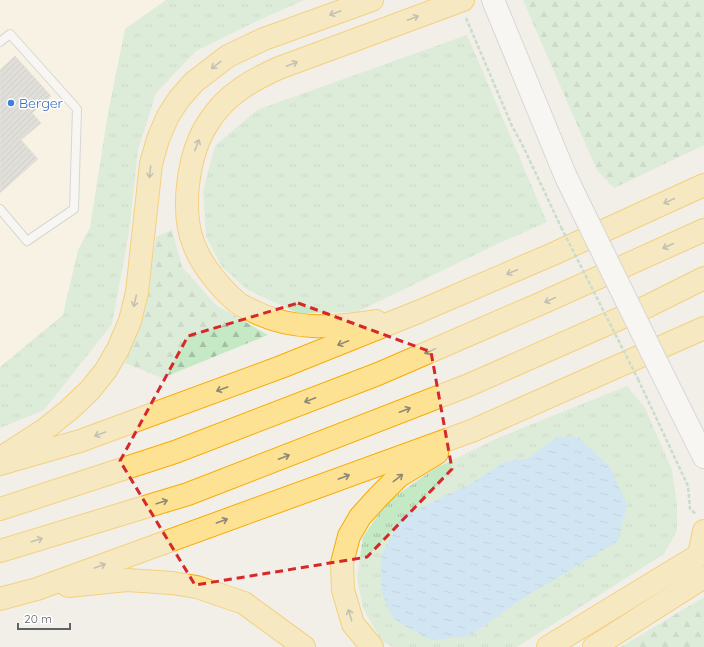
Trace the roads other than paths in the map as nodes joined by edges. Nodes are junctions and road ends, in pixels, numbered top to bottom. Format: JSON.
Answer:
{"nodes":[{"id":1,"x":372,"y":0,"type":"edge"},
{"id":2,"x":493,"y":0,"type":"edge"},
{"id":3,"x":460,"y":1,"type":"edge"},
{"id":4,"x":0,"y":42,"type":"edge"},
{"id":5,"x":704,"y":185,"type":"edge"},
{"id":6,"x":0,"y":209,"type":"edge"},
{"id":7,"x":704,"y":230,"type":"edge"},
{"id":8,"x":704,"y":278,"type":"edge"},
{"id":9,"x":418,"y":312,"type":"junction"},
{"id":10,"x":704,"y":328,"type":"edge"},
{"id":11,"x":474,"y":430,"type":"junction"},
{"id":12,"x":704,"y":457,"type":"edge"},
{"id":13,"x":0,"y":459,"type":"edge"},
{"id":14,"x":0,"y":464,"type":"edge"},
{"id":15,"x":0,"y":509,"type":"edge"},
{"id":16,"x":701,"y":523,"type":"edge"},
{"id":17,"x":0,"y":551,"type":"edge"},
{"id":18,"x":702,"y":554,"type":"edge"},
{"id":19,"x":704,"y":577,"type":"edge"},
{"id":20,"x":37,"y":588,"type":"junction"},
{"id":21,"x":0,"y":599,"type":"edge"},
{"id":22,"x":304,"y":647,"type":"edge"},
{"id":23,"x":372,"y":647,"type":"edge"},
{"id":24,"x":548,"y":647,"type":"edge"},
{"id":25,"x":594,"y":647,"type":"edge"}],
"edges":[{"from":1,"to":13,"type":"highway","one_way":true},
{"from":2,"to":12,"type":"main road","bridge":true},
{"from":9,"to":3,"type":"highway","one_way":true},
{"from":4,"to":6,"type":"lane"},
{"from":5,"to":9,"type":"highway","one_way":true},
{"from":7,"to":15,"type":"highway","one_way":true},
{"from":17,"to":8,"type":"highway","one_way":true},
{"from":9,"to":14,"type":"highway","one_way":true},
{"from":10,"to":11,"type":"highway"},
{"from":20,"to":11,"type":"highway","one_way":true},
{"from":23,"to":11,"type":"highway","one_way":true},
{"from":16,"to":18,"type":"highway"},
{"from":18,"to":24,"type":"highway"},
{"from":19,"to":25,"type":"highway"},
{"from":20,"to":21,"type":"highway"},
{"from":20,"to":22,"type":"highway"}]}
